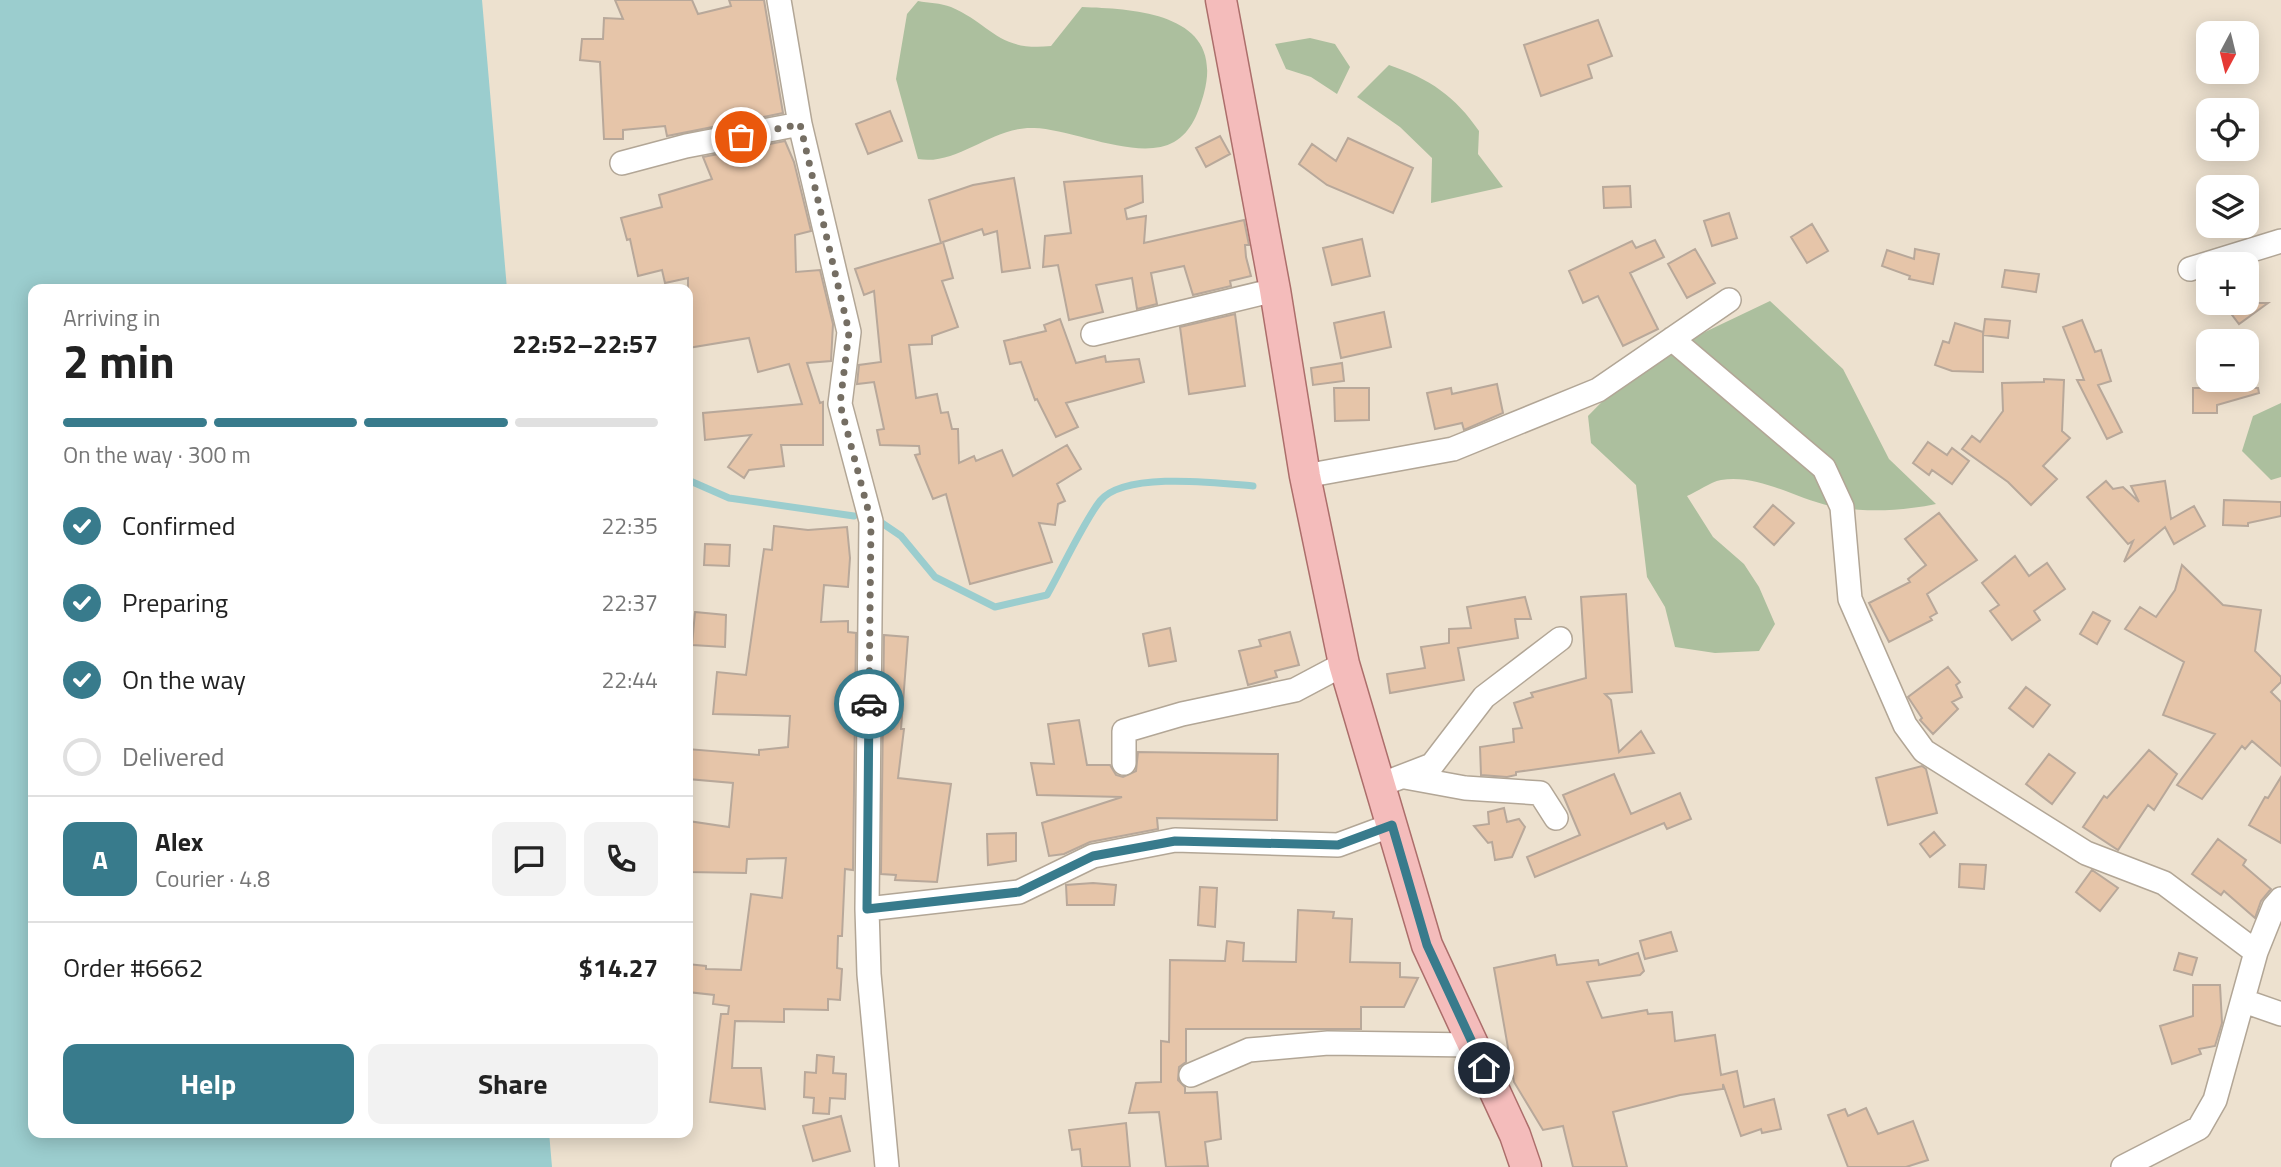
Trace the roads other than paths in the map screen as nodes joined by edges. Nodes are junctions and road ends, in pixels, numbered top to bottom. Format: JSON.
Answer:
{"nodes":[{"id":1,"x":779,"y":0,"type":"edge"},
{"id":2,"x":1221,"y":0,"type":"edge"},
{"id":3,"x":800,"y":124,"type":"junction"},
{"id":4,"x":622,"y":163,"type":"dead end"},
{"id":5,"x":2281,"y":241,"type":"edge"},
{"id":6,"x":2190,"y":269,"type":"dead end"},
{"id":7,"x":1275,"y":290,"type":"junction"},
{"id":8,"x":1729,"y":300,"type":"dead end"},
{"id":9,"x":1093,"y":334,"type":"dead end"},
{"id":10,"x":1672,"y":339,"type":"junction"},
{"id":11,"x":1305,"y":476,"type":"junction"},
{"id":12,"x":1560,"y":639,"type":"dead end"},
{"id":13,"x":1345,"y":664,"type":"junction"},
{"id":14,"x":1124,"y":763,"type":"dead end"},
{"id":15,"x":1391,"y":780,"type":"junction"},
{"id":16,"x":1556,"y":818,"type":"dead end"},
{"id":17,"x":1392,"y":825,"type":"junction"},
{"id":18,"x":2281,"y":899,"type":"edge"},
{"id":19,"x":867,"y":909,"type":"junction"},
{"id":20,"x":2256,"y":953,"type":"junction"},
{"id":21,"x":2244,"y":1001,"type":"junction"},
{"id":22,"x":2281,"y":1014,"type":"edge"},
{"id":23,"x":1473,"y":1045,"type":"junction"},
{"id":24,"x":1191,"y":1075,"type":"dead end"},
{"id":25,"x":887,"y":1167,"type":"edge"},
{"id":26,"x":1526,"y":1167,"type":"edge"},
{"id":27,"x":2123,"y":1167,"type":"edge"}],
"edges":[{"from":1,"to":3,"type":"street"},
{"from":2,"to":7,"type":"main road"},
{"from":3,"to":4,"type":"street"},
{"from":3,"to":19,"type":"street"},
{"from":5,"to":6,"type":"street"},
{"from":7,"to":9,"type":"street"},
{"from":7,"to":11,"type":"main road"},
{"from":8,"to":10,"type":"street"},
{"from":10,"to":11,"type":"street"},
{"from":10,"to":20,"type":"street"},
{"from":11,"to":13,"type":"main road"},
{"from":12,"to":15,"type":"street"},
{"from":13,"to":14,"type":"street"},
{"from":13,"to":15,"type":"main road"},
{"from":15,"to":16,"type":"street"},
{"from":15,"to":17,"type":"main road"},
{"from":17,"to":19,"type":"street"},
{"from":17,"to":23,"type":"main road"},
{"from":18,"to":20,"type":"street"},
{"from":19,"to":25,"type":"street"},
{"from":20,"to":21,"type":"street"},
{"from":21,"to":22,"type":"street"},
{"from":21,"to":27,"type":"street"},
{"from":23,"to":24,"type":"street"},
{"from":23,"to":26,"type":"main road"}]}
